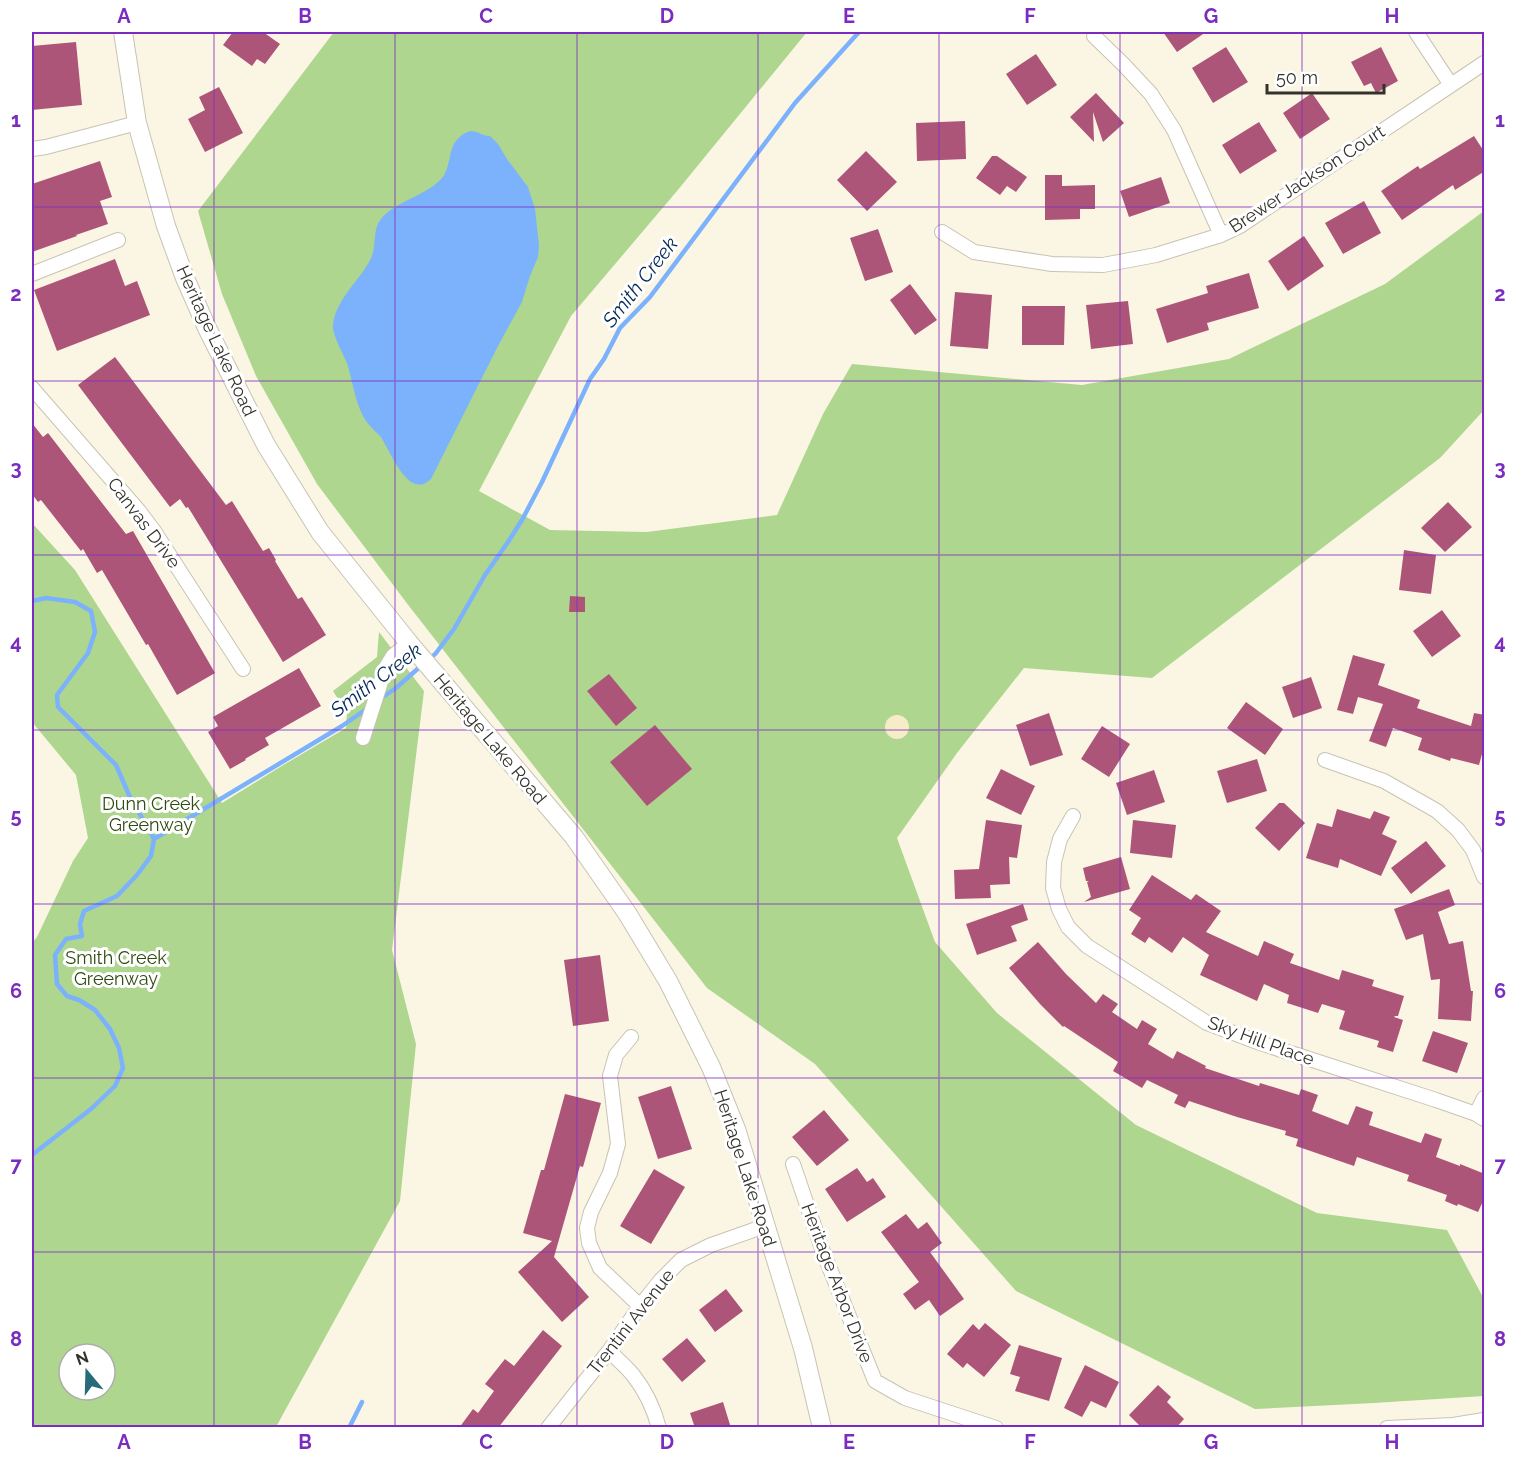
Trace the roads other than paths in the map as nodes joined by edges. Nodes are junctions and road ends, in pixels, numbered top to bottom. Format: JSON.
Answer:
{"nodes":[{"id":1,"x":123,"y":32,"type":"edge"},
{"id":2,"x":1416,"y":32,"type":"edge"},
{"id":3,"x":1094,"y":36,"type":"dead end"},
{"id":4,"x":1485,"y":63,"type":"edge"},
{"id":5,"x":1451,"y":85,"type":"junction"},
{"id":6,"x":137,"y":123,"type":"junction"},
{"id":7,"x":32,"y":149,"type":"edge"},
{"id":8,"x":942,"y":232,"type":"dead end"},
{"id":9,"x":1221,"y":235,"type":"junction"},
{"id":10,"x":118,"y":240,"type":"dead end"},
{"id":11,"x":32,"y":274,"type":"edge"},
{"id":12,"x":32,"y":388,"type":"edge"},
{"id":13,"x":409,"y":643,"type":"junction"},
{"id":14,"x":243,"y":669,"type":"dead end"},
{"id":15,"x":363,"y":738,"type":"dead end"},
{"id":16,"x":1325,"y":760,"type":"dead end"},
{"id":17,"x":1073,"y":816,"type":"dead end"},
{"id":18,"x":1485,"y":877,"type":"edge"},
{"id":19,"x":631,"y":1037,"type":"dead end"},
{"id":20,"x":1485,"y":1098,"type":"edge"},
{"id":21,"x":1480,"y":1116,"type":"edge"},
{"id":22,"x":793,"y":1164,"type":"dead end"},
{"id":23,"x":765,"y":1226,"type":"junction"},
{"id":24,"x":640,"y":1306,"type":"junction"},
{"id":25,"x":609,"y":1351,"type":"junction"},
{"id":26,"x":1485,"y":1420,"type":"edge"},
{"id":27,"x":548,"y":1428,"type":"edge"},
{"id":28,"x":659,"y":1428,"type":"edge"},
{"id":29,"x":822,"y":1428,"type":"edge"},
{"id":30,"x":996,"y":1428,"type":"edge"},
{"id":31,"x":1388,"y":1428,"type":"edge"}],
"edges":[{"from":1,"to":6,"type":"main road","name":"Heritage Lake Road"},
{"from":2,"to":5,"type":"street"},
{"from":3,"to":9,"type":"street"},
{"from":4,"to":5,"type":"street","name":"Brewer Jackson Court"},
{"from":5,"to":9,"type":"street","name":"Brewer Jackson Court"},
{"from":6,"to":7,"type":"street"},
{"from":6,"to":13,"type":"main road","name":"Heritage Lake Road"},
{"from":8,"to":9,"type":"street","name":"Brewer Jackson Court"},
{"from":10,"to":11,"type":"street"},
{"from":12,"to":14,"type":"street","name":"Canvas Drive"},
{"from":13,"to":15,"type":"street"},
{"from":13,"to":23,"type":"main road","name":"Heritage Lake Road"},
{"from":16,"to":18,"type":"street"},
{"from":17,"to":21,"type":"street","name":"Sky Hill Place"},
{"from":19,"to":24,"type":"street"},
{"from":20,"to":21,"type":"street"},
{"from":22,"to":30,"type":"street","name":"Heritage Arbor Drive"},
{"from":23,"to":24,"type":"street","name":"Trentini Avenue"},
{"from":23,"to":29,"type":"main road","name":"Heritage Lake Road"},
{"from":24,"to":25,"type":"street","name":"Trentini Avenue"},
{"from":25,"to":27,"type":"street","name":"Trentini Avenue"},
{"from":25,"to":28,"type":"street"},
{"from":26,"to":31,"type":"street"}]}
